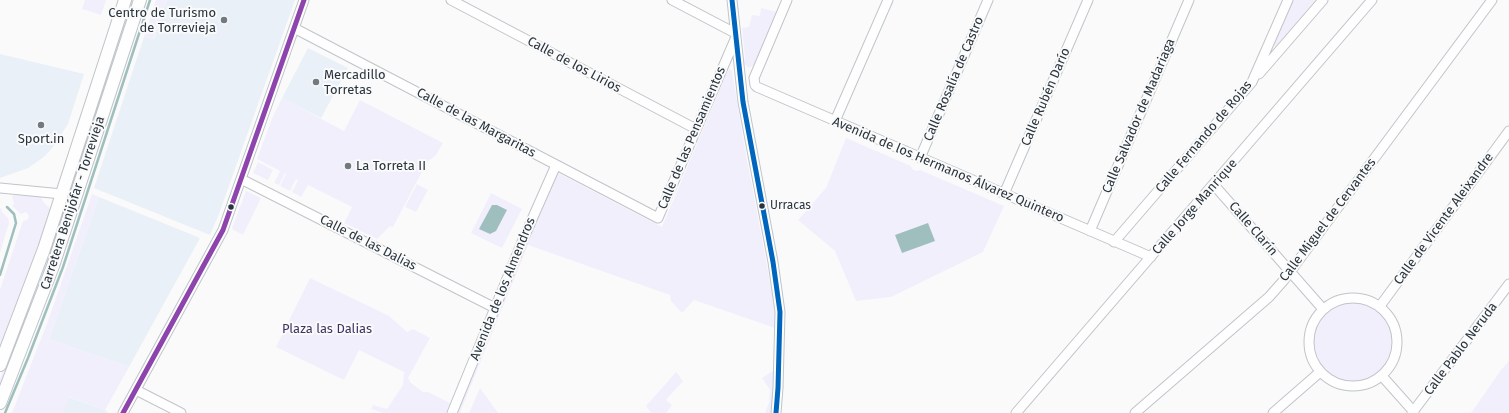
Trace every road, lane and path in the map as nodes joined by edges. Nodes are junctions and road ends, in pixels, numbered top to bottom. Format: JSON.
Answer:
{"nodes":[{"id":1,"x":125,"y":0,"type":"edge"},
{"id":2,"x":140,"y":0,"type":"edge"},
{"id":3,"x":304,"y":0,"type":"edge"},
{"id":4,"x":451,"y":0,"type":"edge"},
{"id":5,"x":672,"y":0,"type":"edge"},
{"id":6,"x":732,"y":0,"type":"edge"},
{"id":7,"x":787,"y":0,"type":"edge"},
{"id":8,"x":888,"y":0,"type":"edge"},
{"id":9,"x":988,"y":0,"type":"edge"},
{"id":10,"x":1088,"y":0,"type":"edge"},
{"id":11,"x":1189,"y":0,"type":"edge"},
{"id":12,"x":1288,"y":0,"type":"edge"},
{"id":13,"x":1322,"y":0,"type":"edge"},
{"id":14,"x":1372,"y":0,"type":"edge"},
{"id":15,"x":1492,"y":0,"type":"edge"},
{"id":16,"x":294,"y":28,"type":"junction"},
{"id":17,"x":736,"y":35,"type":"junction"},
{"id":18,"x":740,"y":73,"type":"junction"},
{"id":19,"x":755,"y":75,"type":"junction"},
{"id":20,"x":1252,"y":82,"type":"junction"},
{"id":21,"x":835,"y":121,"type":"junction"},
{"id":22,"x":696,"y":129,"type":"junction"},
{"id":23,"x":1509,"y":131,"type":"edge"},
{"id":24,"x":920,"y":158,"type":"junction"},
{"id":25,"x":556,"y":165,"type":"junction"},
{"id":26,"x":241,"y":179,"type":"junction"},
{"id":27,"x":1214,"y":185,"type":"junction"},
{"id":28,"x":0,"y":188,"type":"edge"},
{"id":29,"x":62,"y":194,"type":"junction"},
{"id":30,"x":1004,"y":194,"type":"junction"},
{"id":31,"x":658,"y":218,"type":"joint"},
{"id":32,"x":1090,"y":231,"type":"junction"},
{"id":33,"x":1114,"y":242,"type":"junction"},
{"id":34,"x":1151,"y":258,"type":"junction"},
{"id":35,"x":1290,"y":272,"type":"junction"},
{"id":36,"x":1509,"y":284,"type":"edge"},
{"id":37,"x":1380,"y":306,"type":"junction"},
{"id":38,"x":495,"y":308,"type":"junction"},
{"id":39,"x":1323,"y":308,"type":"junction"},
{"id":40,"x":0,"y":365,"type":"edge"},
{"id":41,"x":1320,"y":372,"type":"junction"},
{"id":42,"x":1382,"y":376,"type":"junction"},
{"id":43,"x":136,"y":390,"type":"junction"},
{"id":44,"x":0,"y":403,"type":"edge"},
{"id":45,"x":1413,"y":412,"type":"edge"},
{"id":46,"x":123,"y":413,"type":"edge"},
{"id":47,"x":181,"y":413,"type":"edge"},
{"id":48,"x":452,"y":413,"type":"edge"},
{"id":49,"x":776,"y":413,"type":"edge"},
{"id":50,"x":1016,"y":413,"type":"edge"},
{"id":51,"x":1135,"y":413,"type":"edge"},
{"id":52,"x":1273,"y":413,"type":"edge"}],
"edges":[{"from":1,"to":29,"type":"main road","name":"Carretera Benijófar - Torrevieja"},
{"from":2,"to":44,"type":"main road","name":"Carretera Benijófar - Torrevieja"},
{"from":3,"to":16,"type":"street"},
{"from":4,"to":22,"type":"street","name":"Calle de los Lirios"},
{"from":5,"to":17,"type":"street"},
{"from":6,"to":17,"type":"street"},
{"from":7,"to":19,"type":"street"},
{"from":8,"to":21,"type":"street"},
{"from":9,"to":24,"type":"street","name":"Calle Rosalía de Castro"},
{"from":10,"to":30,"type":"street","name":"Calle Rubén Darío"},
{"from":11,"to":32,"type":"street","name":"Calle Salvador de Madariaga"},
{"from":12,"to":20,"type":"street","name":"Calle Fernando de Rojas"},
{"from":13,"to":20,"type":"street"},
{"from":14,"to":27,"type":"street","name":"Calle Jorge Manrique"},
{"from":15,"to":35,"type":"street","name":"Calle Miguel de Cervantes"},
{"from":16,"to":25,"type":"street","name":"Calle de las Margaritas"},
{"from":16,"to":26,"type":"street"},
{"from":17,"to":18,"type":"street"},
{"from":17,"to":22,"type":"street","name":"Calle de las Pensamientos"},
{"from":18,"to":19,"type":"street"},
{"from":18,"to":49,"type":"street"},
{"from":19,"to":21,"type":"street","name":"Avenida de los Hermanos Álvarez Quintero"},
{"from":20,"to":33,"type":"street","name":"Calle Fernando de Rojas"},
{"from":21,"to":24,"type":"street","name":"Avenida de los Hermanos Álvarez Quintero"},
{"from":22,"to":31,"type":"street","name":"Calle de las Pensamientos"},
{"from":23,"to":37,"type":"street","name":"Calle de Vicente Aleixandre"},
{"from":24,"to":30,"type":"street","name":"Avenida de los Hermanos Álvarez Quintero"},
{"from":25,"to":31,"type":"street","name":"Calle de las Margaritas"},
{"from":25,"to":38,"type":"street","name":"Avenida de los Almendros"},
{"from":26,"to":38,"type":"street","name":"Calle de las Dalias"},
{"from":26,"to":43,"type":"street"},
{"from":27,"to":34,"type":"street","name":"Calle Jorge Manrique"},
{"from":27,"to":35,"type":"street","name":"Calle Clarín"},
{"from":28,"to":29,"type":"street"},
{"from":29,"to":40,"type":"main road","name":"Carretera Benijófar - Torrevieja"},
{"from":30,"to":32,"type":"street","name":"Avenida de los Hermanos Álvarez Quintero"},
{"from":32,"to":33,"type":"street","name":"Avenida de los Hermanos Álvarez Quintero"},
{"from":33,"to":34,"type":"street","name":"Avenida de los Hermanos Álvarez Quintero"},
{"from":34,"to":50,"type":"street","name":"Calle Jorge Manrique"},
{"from":35,"to":39,"type":"street","name":"Calle Clarín"},
{"from":35,"to":51,"type":"street","name":"Calle Miguel de Cervantes"},
{"from":36,"to":45,"type":"street","name":"Calle Pablo Neruda"},
{"from":37,"to":39,"type":"street"},
{"from":37,"to":42,"type":"street"},
{"from":38,"to":48,"type":"street","name":"Avenida de los Almendros"},
{"from":39,"to":41,"type":"street"},
{"from":41,"to":42,"type":"street"},
{"from":41,"to":52,"type":"street"},
{"from":42,"to":45,"type":"street"},
{"from":43,"to":46,"type":"street"},
{"from":43,"to":47,"type":"street"}]}
